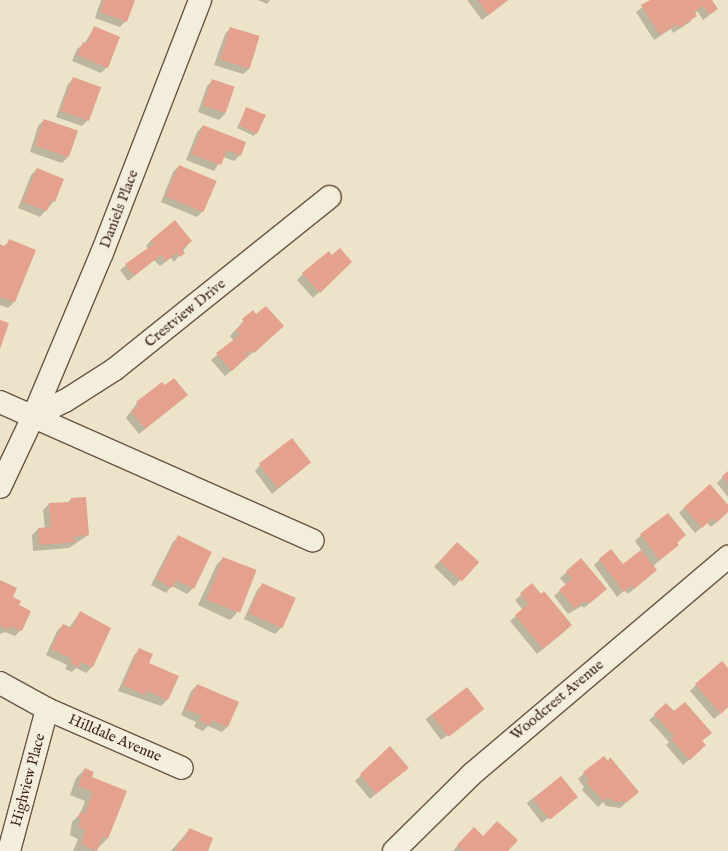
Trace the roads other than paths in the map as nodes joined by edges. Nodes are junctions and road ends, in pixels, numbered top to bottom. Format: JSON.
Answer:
{"nodes":[{"id":1,"x":200,"y":0,"type":"edge"},
{"id":2,"x":330,"y":197,"type":"dead end"},
{"id":3,"x":0,"y":402,"type":"edge"},
{"id":4,"x":33,"y":417,"type":"junction"},
{"id":5,"x":0,"y":487,"type":"edge"},
{"id":6,"x":313,"y":541,"type":"dead end"},
{"id":7,"x":728,"y":557,"type":"edge"},
{"id":8,"x":0,"y":683,"type":"edge"},
{"id":9,"x":47,"y":709,"type":"junction"},
{"id":10,"x":182,"y":768,"type":"dead end"},
{"id":11,"x":9,"y":851,"type":"edge"},
{"id":12,"x":394,"y":851,"type":"edge"}],
"edges":[{"from":1,"to":4,"type":"street","name":"Daniels Place"},
{"from":2,"to":4,"type":"street","name":"Crestview Drive"},
{"from":3,"to":4,"type":"street"},
{"from":4,"to":5,"type":"street","name":"Daniels Place"},
{"from":4,"to":6,"type":"street"},
{"from":7,"to":12,"type":"street","name":"Woodcrest Avenue"},
{"from":8,"to":9,"type":"street","name":"Hilldale Avenue"},
{"from":9,"to":10,"type":"street","name":"Hilldale Avenue"},
{"from":9,"to":11,"type":"street","name":"Highview Place"}]}
